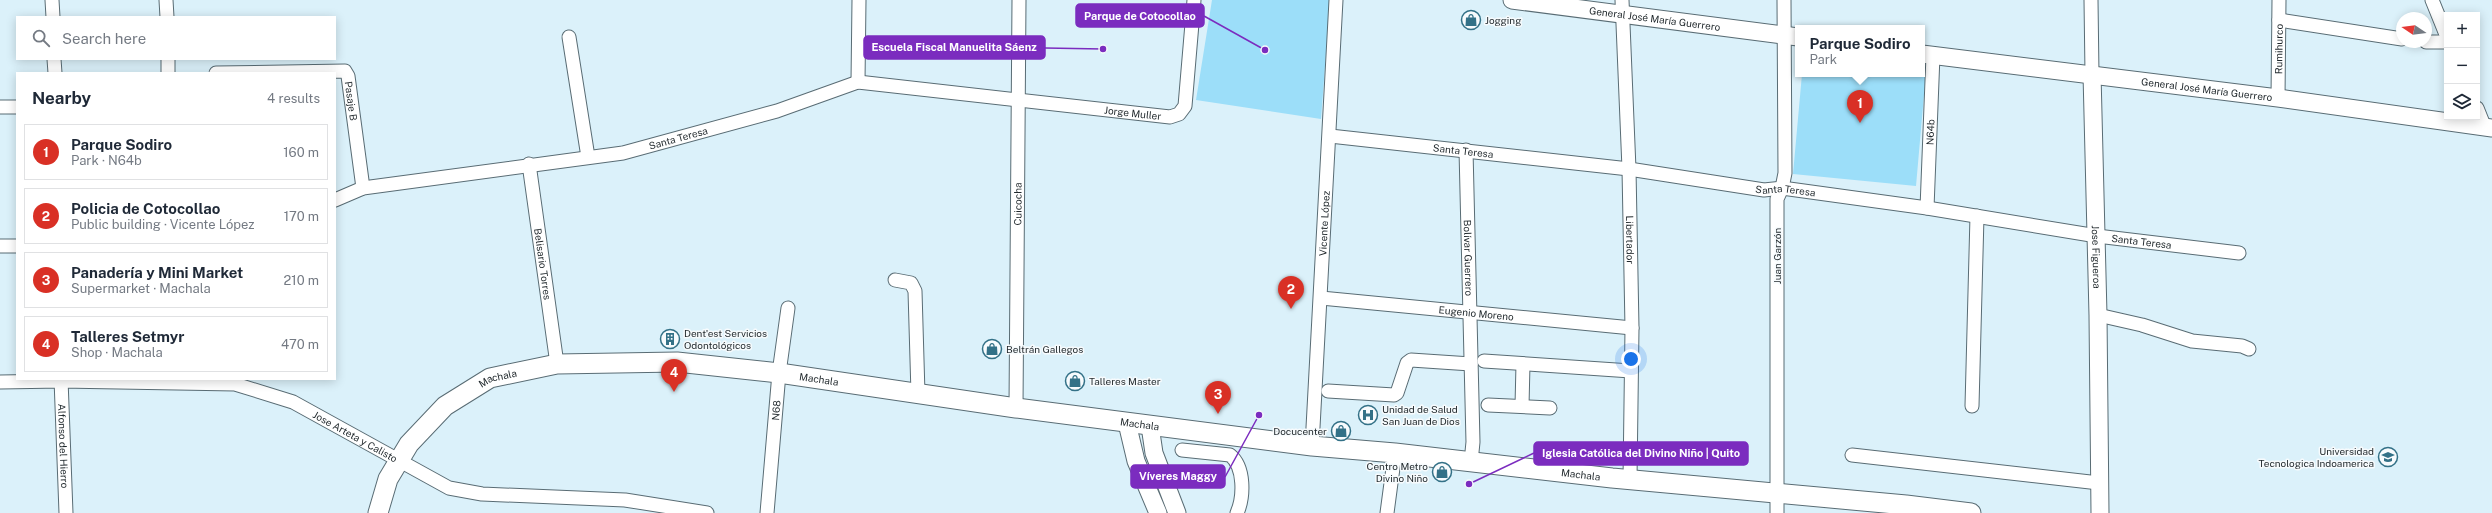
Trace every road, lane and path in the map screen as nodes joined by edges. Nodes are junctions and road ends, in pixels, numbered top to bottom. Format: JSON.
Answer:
{"nodes":[{"id":1,"x":52,"y":0,"type":"edge"},
{"id":2,"x":166,"y":0,"type":"edge"},
{"id":3,"x":859,"y":0,"type":"edge"},
{"id":4,"x":1018,"y":0,"type":"edge"},
{"id":5,"x":1194,"y":0,"type":"edge"},
{"id":6,"x":1336,"y":0,"type":"edge"},
{"id":7,"x":1512,"y":0,"type":"edge"},
{"id":8,"x":1784,"y":0,"type":"edge"},
{"id":9,"x":2091,"y":0,"type":"edge"},
{"id":10,"x":2280,"y":0,"type":"edge"},
{"id":11,"x":2432,"y":0,"type":"edge"},
{"id":12,"x":1622,"y":7,"type":"edge"},
{"id":13,"x":53,"y":16,"type":"edge"},
{"id":14,"x":167,"y":16,"type":"edge"},
{"id":15,"x":2279,"y":20,"type":"junction"},
{"id":16,"x":2444,"y":29,"type":"edge"},
{"id":17,"x":1791,"y":36,"type":"edge"},
{"id":18,"x":569,"y":37,"type":"dead end"},
{"id":19,"x":2396,"y":37,"type":"edge"},
{"id":20,"x":2432,"y":42,"type":"edge"},
{"id":21,"x":2444,"y":42,"type":"edge"},
{"id":22,"x":1928,"y":54,"type":"edge"},
{"id":23,"x":54,"y":60,"type":"edge"},
{"id":24,"x":55,"y":72,"type":"edge"},
{"id":25,"x":280,"y":72,"type":"edge"},
{"id":26,"x":2092,"y":74,"type":"junction"},
{"id":27,"x":858,"y":82,"type":"junction"},
{"id":28,"x":1018,"y":98,"type":"junction"},
{"id":29,"x":2278,"y":98,"type":"junction"},
{"id":30,"x":0,"y":107,"type":"edge"},
{"id":31,"x":16,"y":107,"type":"edge"},
{"id":32,"x":2480,"y":113,"type":"edge"},
{"id":33,"x":2489,"y":128,"type":"edge"},
{"id":34,"x":1330,"y":136,"type":"junction"},
{"id":35,"x":1466,"y":150,"type":"junction"},
{"id":36,"x":588,"y":157,"type":"junction"},
{"id":37,"x":529,"y":164,"type":"junction"},
{"id":38,"x":1629,"y":169,"type":"junction"},
{"id":39,"x":363,"y":188,"type":"junction"},
{"id":40,"x":1782,"y":188,"type":"junction"},
{"id":41,"x":336,"y":200,"type":"edge"},
{"id":42,"x":1927,"y":208,"type":"junction"},
{"id":43,"x":1976,"y":216,"type":"junction"},
{"id":44,"x":2097,"y":236,"type":"junction"},
{"id":45,"x":0,"y":246,"type":"edge"},
{"id":46,"x":16,"y":246,"type":"edge"},
{"id":47,"x":2239,"y":253,"type":"dead end"},
{"id":48,"x":895,"y":280,"type":"dead end"},
{"id":49,"x":1321,"y":298,"type":"junction"},
{"id":50,"x":788,"y":308,"type":"dead end"},
{"id":51,"x":1469,"y":311,"type":"junction"},
{"id":52,"x":2098,"y":315,"type":"junction"},
{"id":53,"x":1632,"y":328,"type":"junction"},
{"id":54,"x":2249,"y":349,"type":"dead end"},
{"id":55,"x":1484,"y":361,"type":"dead end"},
{"id":56,"x":557,"y":364,"type":"junction"},
{"id":57,"x":1471,"y":364,"type":"junction"},
{"id":58,"x":1523,"y":364,"type":"junction"},
{"id":59,"x":1631,"y":371,"type":"junction"},
{"id":60,"x":779,"y":374,"type":"junction"},
{"id":61,"x":61,"y":380,"type":"edge"},
{"id":62,"x":0,"y":382,"type":"edge"},
{"id":63,"x":1328,"y":391,"type":"dead end"},
{"id":64,"x":918,"y":394,"type":"junction"},
{"id":65,"x":1488,"y":405,"type":"dead end"},
{"id":66,"x":1522,"y":406,"type":"junction"},
{"id":67,"x":1972,"y":406,"type":"dead end"},
{"id":68,"x":1016,"y":408,"type":"junction"},
{"id":69,"x":1550,"y":408,"type":"dead end"},
{"id":70,"x":1127,"y":423,"type":"junction"},
{"id":71,"x":1150,"y":426,"type":"junction"},
{"id":72,"x":1312,"y":446,"type":"junction"},
{"id":73,"x":1182,"y":450,"type":"dead end"},
{"id":74,"x":1395,"y":453,"type":"junction"},
{"id":75,"x":1852,"y":455,"type":"dead end"},
{"id":76,"x":398,"y":460,"type":"junction"},
{"id":77,"x":1471,"y":462,"type":"junction"},
{"id":78,"x":1630,"y":479,"type":"junction"},
{"id":79,"x":2099,"y":483,"type":"junction"},
{"id":80,"x":1777,"y":493,"type":"junction"},
{"id":81,"x":1906,"y":509,"type":"edge"},
{"id":82,"x":66,"y":513,"type":"edge"},
{"id":83,"x":378,"y":513,"type":"edge"},
{"id":84,"x":707,"y":513,"type":"edge"},
{"id":85,"x":767,"y":513,"type":"edge"},
{"id":86,"x":1158,"y":513,"type":"edge"},
{"id":87,"x":1177,"y":513,"type":"edge"},
{"id":88,"x":1237,"y":513,"type":"edge"},
{"id":89,"x":1387,"y":513,"type":"edge"},
{"id":90,"x":1777,"y":513,"type":"edge"},
{"id":91,"x":1972,"y":513,"type":"edge"},
{"id":92,"x":2100,"y":513,"type":"edge"}],
"edges":[{"from":1,"to":13,"type":"street"},
{"from":2,"to":14,"type":"street"},
{"from":3,"to":27,"type":"street"},
{"from":4,"to":28,"type":"street","name":"Cuicocha"},
{"from":5,"to":28,"type":"street","name":"Jorge Muller"},
{"from":6,"to":34,"type":"street","name":"Vicente López"},
{"from":7,"to":12,"type":"street","name":"General José María Guerrero"},
{"from":8,"to":17,"type":"street","name":"Juan Garzón"},
{"from":9,"to":26,"type":"street","name":"Jose Figueroa"},
{"from":10,"to":15,"type":"street","name":"Rumihurco"},
{"from":11,"to":16,"type":"street"},
{"from":12,"to":17,"type":"street","name":"General José María Guerrero"},
{"from":12,"to":38,"type":"street","name":"Libertador"},
{"from":15,"to":19,"type":"street"},
{"from":15,"to":29,"type":"street","name":"Rumihurco"},
{"from":17,"to":40,"type":"street","name":"Juan Garzón"},
{"from":18,"to":36,"type":"street"},
{"from":20,"to":21,"type":"street"},
{"from":22,"to":26,"type":"street","name":"General José María Guerrero"},
{"from":22,"to":42,"type":"street","name":"N64b"},
{"from":23,"to":24,"type":"street"},
{"from":25,"to":39,"type":"street","name":"Pasaje B"},
{"from":26,"to":29,"type":"street","name":"General José María Guerrero"},
{"from":26,"to":44,"type":"street","name":"Jose Figueroa"},
{"from":27,"to":28,"type":"street","name":"Santa Teresa"},
{"from":27,"to":36,"type":"street","name":"Santa Teresa"},
{"from":28,"to":68,"type":"street","name":"Cuicocha"},
{"from":29,"to":33,"type":"street","name":"General José María Guerrero"},
{"from":30,"to":31,"type":"street"},
{"from":32,"to":33,"type":"street"},
{"from":34,"to":35,"type":"street","name":"Santa Teresa"},
{"from":34,"to":49,"type":"street","name":"Vicente López"},
{"from":35,"to":38,"type":"street","name":"Santa Teresa"},
{"from":35,"to":51,"type":"street","name":"Bolívar Guerrero"},
{"from":36,"to":37,"type":"street","name":"Santa Teresa"},
{"from":37,"to":39,"type":"street","name":"Santa Teresa"},
{"from":37,"to":56,"type":"street","name":"Belisario Torres"},
{"from":38,"to":40,"type":"street","name":"Santa Teresa"},
{"from":38,"to":53,"type":"street","name":"Libertador"},
{"from":39,"to":41,"type":"street","name":"Santa Teresa"},
{"from":40,"to":42,"type":"street","name":"Santa Teresa"},
{"from":40,"to":80,"type":"street","name":"Juan Garzón"},
{"from":42,"to":43,"type":"street","name":"Santa Teresa"},
{"from":43,"to":44,"type":"street","name":"Santa Teresa"},
{"from":43,"to":67,"type":"street"},
{"from":44,"to":47,"type":"street","name":"Santa Teresa"},
{"from":44,"to":52,"type":"street","name":"Jose Figueroa"},
{"from":45,"to":46,"type":"street"},
{"from":48,"to":64,"type":"street"},
{"from":49,"to":51,"type":"street","name":"Eugenio Moreno"},
{"from":49,"to":72,"type":"street","name":"Vicente López"},
{"from":50,"to":60,"type":"street","name":"N68"},
{"from":51,"to":53,"type":"street","name":"Eugenio Moreno"},
{"from":51,"to":57,"type":"street","name":"Bolívar Guerrero"},
{"from":52,"to":54,"type":"street"},
{"from":52,"to":79,"type":"street","name":"Jose Figueroa"},
{"from":53,"to":59,"type":"street","name":"Libertador"},
{"from":55,"to":58,"type":"street"},
{"from":56,"to":60,"type":"main road","name":"Machala"},
{"from":56,"to":76,"type":"main road","name":"Machala"},
{"from":57,"to":63,"type":"street"},
{"from":57,"to":77,"type":"street","name":"Bolívar Guerrero"},
{"from":58,"to":59,"type":"street"},
{"from":58,"to":66,"type":"street"},
{"from":59,"to":78,"type":"street","name":"Libertador"},
{"from":60,"to":64,"type":"main road","name":"Machala"},
{"from":60,"to":85,"type":"street","name":"N68"},
{"from":61,"to":62,"type":"street","name":"Jose Arteta y Calisto"},
{"from":61,"to":76,"type":"street","name":"Jose Arteta y Calisto"},
{"from":61,"to":82,"type":"street","name":"Alfonso del Hierro"},
{"from":64,"to":68,"type":"main road","name":"Machala"},
{"from":65,"to":66,"type":"street"},
{"from":66,"to":69,"type":"street"},
{"from":68,"to":70,"type":"main road","name":"Machala"},
{"from":70,"to":71,"type":"main road","name":"Machala"},
{"from":70,"to":86,"type":"street"},
{"from":71,"to":72,"type":"main road","name":"Machala"},
{"from":71,"to":87,"type":"street"},
{"from":72,"to":74,"type":"main road","name":"Machala"},
{"from":73,"to":88,"type":"street"},
{"from":74,"to":77,"type":"main road","name":"Machala"},
{"from":74,"to":89,"type":"street"},
{"from":75,"to":79,"type":"street"},
{"from":76,"to":83,"type":"main road","name":"Machala"},
{"from":76,"to":84,"type":"street","name":"Jose Arteta y Calisto"},
{"from":77,"to":78,"type":"main road","name":"Machala"},
{"from":78,"to":80,"type":"main road","name":"Machala"},
{"from":79,"to":92,"type":"street","name":"Jose Figueroa"},
{"from":80,"to":81,"type":"main road","name":"Machala"},
{"from":80,"to":90,"type":"street","name":"Juan Garzón"},
{"from":81,"to":91,"type":"main road","name":"Machala"}]}
